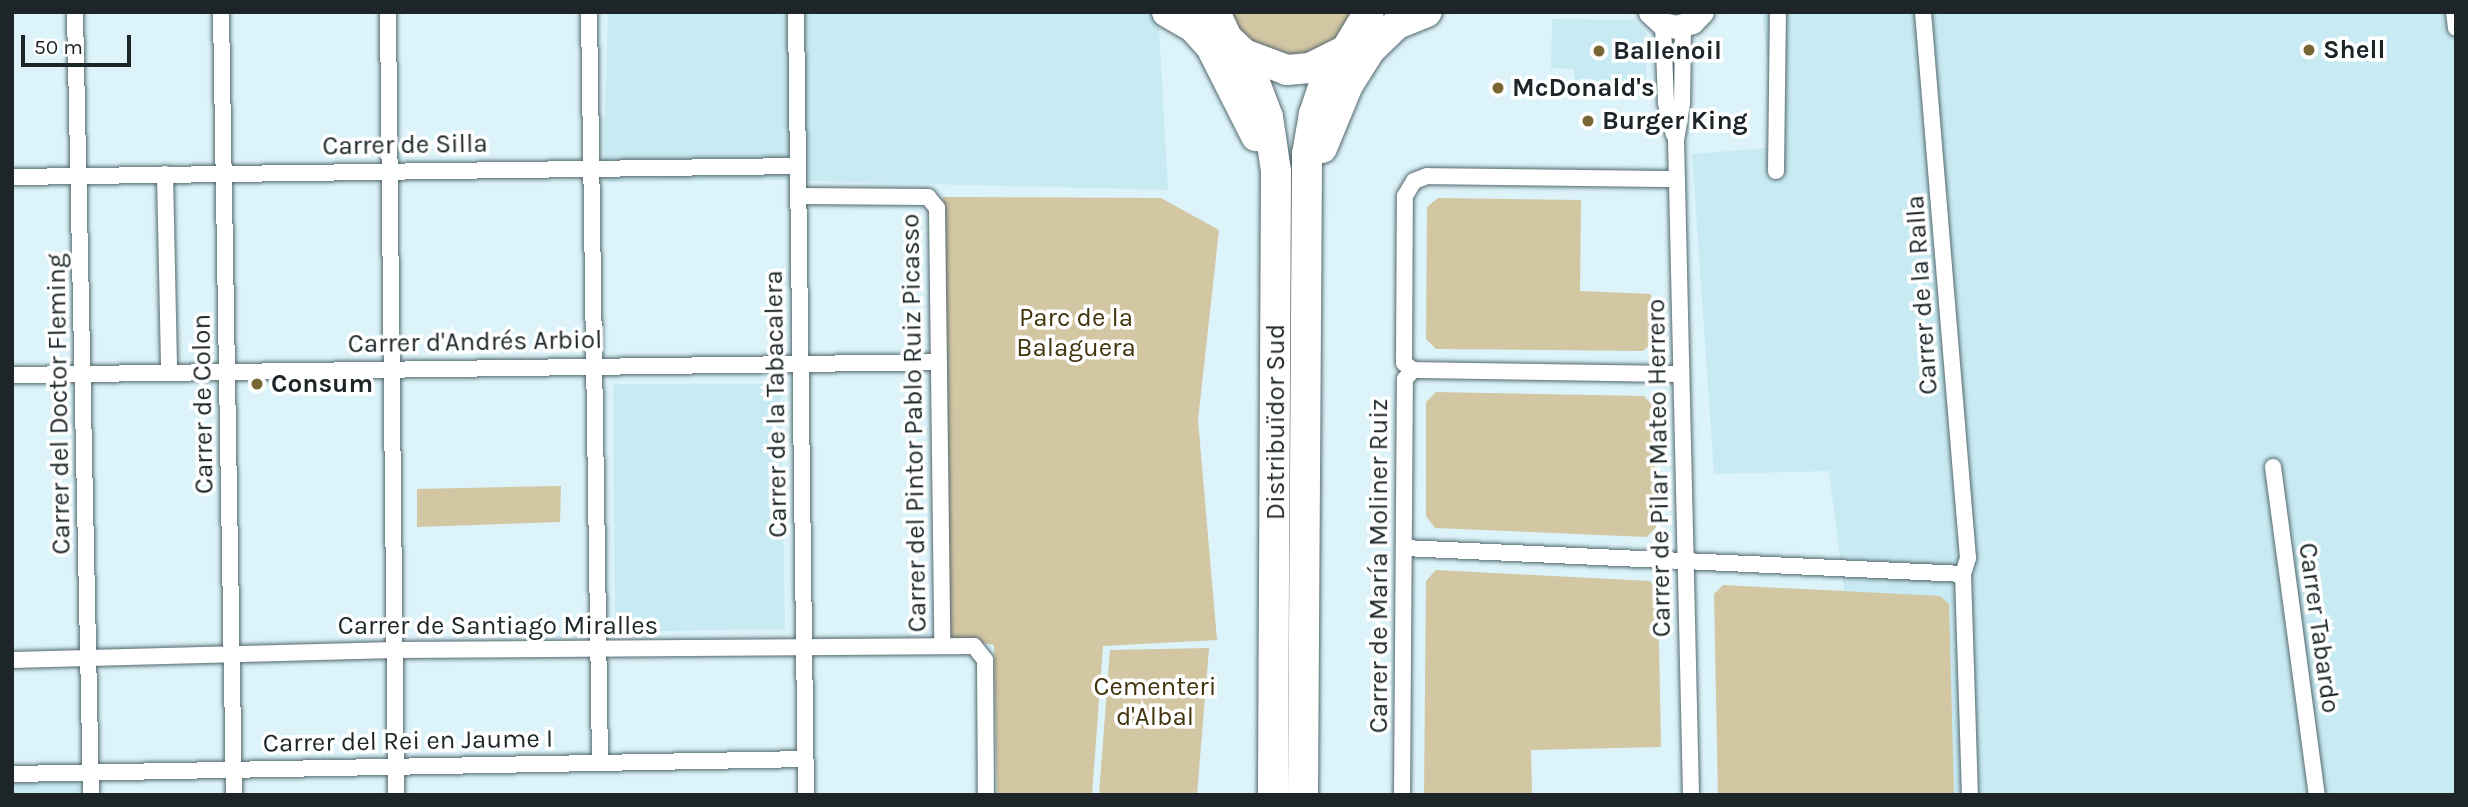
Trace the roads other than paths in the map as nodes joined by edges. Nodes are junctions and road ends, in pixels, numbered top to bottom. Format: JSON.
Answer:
{"nodes":[{"id":1,"x":75,"y":12,"type":"edge"},
{"id":2,"x":221,"y":12,"type":"edge"},
{"id":3,"x":388,"y":12,"type":"edge"},
{"id":4,"x":589,"y":12,"type":"edge"},
{"id":5,"x":796,"y":12,"type":"edge"},
{"id":6,"x":1167,"y":12,"type":"edge"},
{"id":7,"x":1427,"y":12,"type":"edge"},
{"id":8,"x":1702,"y":12,"type":"edge"},
{"id":9,"x":1778,"y":12,"type":"edge"},
{"id":10,"x":1923,"y":12,"type":"edge"},
{"id":11,"x":2454,"y":12,"type":"edge"},
{"id":12,"x":1213,"y":14,"type":"edge"},
{"id":13,"x":1373,"y":16,"type":"edge"},
{"id":14,"x":1665,"y":21,"type":"edge"},
{"id":15,"x":2456,"y":28,"type":"edge"},
{"id":16,"x":1244,"y":54,"type":"junction"},
{"id":17,"x":1332,"y":60,"type":"junction"},
{"id":18,"x":593,"y":166,"type":"junction"},
{"id":19,"x":798,"y":166,"type":"junction"},
{"id":20,"x":389,"y":169,"type":"junction"},
{"id":21,"x":1776,"y":172,"type":"dead end"},
{"id":22,"x":165,"y":173,"type":"junction"},
{"id":23,"x":224,"y":173,"type":"junction"},
{"id":24,"x":78,"y":176,"type":"junction"},
{"id":25,"x":12,"y":177,"type":"edge"},
{"id":26,"x":1676,"y":179,"type":"junction"},
{"id":27,"x":1306,"y":191,"type":"junction"},
{"id":28,"x":799,"y":196,"type":"junction"},
{"id":29,"x":1277,"y":202,"type":"junction"},
{"id":30,"x":939,"y":362,"type":"junction"},
{"id":31,"x":800,"y":363,"type":"junction"},
{"id":32,"x":595,"y":364,"type":"junction"},
{"id":33,"x":392,"y":368,"type":"junction"},
{"id":34,"x":227,"y":370,"type":"junction"},
{"id":35,"x":1413,"y":370,"type":"junction"},
{"id":36,"x":169,"y":372,"type":"junction"},
{"id":37,"x":84,"y":374,"type":"junction"},
{"id":38,"x":1681,"y":374,"type":"junction"},
{"id":39,"x":12,"y":375,"type":"edge"},
{"id":40,"x":2273,"y":467,"type":"dead end"},
{"id":41,"x":1404,"y":548,"type":"junction"},
{"id":42,"x":1685,"y":561,"type":"junction"},
{"id":43,"x":1963,"y":574,"type":"junction"},
{"id":44,"x":942,"y":646,"type":"junction"},
{"id":45,"x":804,"y":648,"type":"junction"},
{"id":46,"x":394,"y":650,"type":"junction"},
{"id":47,"x":599,"y":650,"type":"junction"},
{"id":48,"x":234,"y":654,"type":"junction"},
{"id":49,"x":89,"y":659,"type":"junction"},
{"id":50,"x":12,"y":660,"type":"edge"},
{"id":51,"x":805,"y":759,"type":"junction"},
{"id":52,"x":600,"y":762,"type":"junction"},
{"id":53,"x":396,"y":767,"type":"junction"},
{"id":54,"x":234,"y":769,"type":"junction"},
{"id":55,"x":12,"y":774,"type":"edge"},
{"id":56,"x":91,"y":774,"type":"junction"},
{"id":57,"x":91,"y":795,"type":"edge"},
{"id":58,"x":234,"y":795,"type":"edge"},
{"id":59,"x":396,"y":795,"type":"edge"},
{"id":60,"x":806,"y":795,"type":"edge"},
{"id":61,"x":986,"y":795,"type":"edge"},
{"id":62,"x":1273,"y":795,"type":"edge"},
{"id":63,"x":1303,"y":795,"type":"edge"},
{"id":64,"x":1402,"y":795,"type":"edge"},
{"id":65,"x":1691,"y":795,"type":"edge"},
{"id":66,"x":1970,"y":795,"type":"edge"},
{"id":67,"x":2317,"y":795,"type":"edge"}],
"edges":[{"from":1,"to":24,"type":"street","name":"Carrer del Doctor Fleming"},
{"from":2,"to":23,"type":"street","name":"Carrer de Colon"},
{"from":3,"to":20,"type":"street"},
{"from":4,"to":18,"type":"street"},
{"from":5,"to":19,"type":"street","name":"Carrer de la Tabacalera"},
{"from":6,"to":29,"type":"highway"},
{"from":7,"to":27,"type":"highway"},
{"from":8,"to":14,"type":"street"},
{"from":9,"to":21,"type":"street"},
{"from":10,"to":43,"type":"street","name":"Carrer de la Ralla"},
{"from":11,"to":15,"type":"street"},
{"from":12,"to":16,"type":"highway","name":"Distribuïdor Sud"},
{"from":13,"to":17,"type":"highway"},
{"from":14,"to":26,"type":"street","name":"Carrer de Pilar Mateo Herrero"},
{"from":16,"to":17,"type":"highway"},
{"from":16,"to":29,"type":"highway","name":"Distribuïdor Sud"},
{"from":17,"to":27,"type":"highway","name":"Distribuïdor Sud"},
{"from":18,"to":19,"type":"street","name":"Carrer de Silla"},
{"from":18,"to":20,"type":"street","name":"Carrer de Silla"},
{"from":18,"to":32,"type":"street"},
{"from":19,"to":28,"type":"street","name":"Carrer de la Tabacalera"},
{"from":20,"to":23,"type":"street","name":"Carrer de Silla"},
{"from":20,"to":33,"type":"street"},
{"from":22,"to":23,"type":"street","name":"Carrer de Silla"},
{"from":22,"to":24,"type":"street","name":"Carrer de Silla"},
{"from":22,"to":36,"type":"street"},
{"from":23,"to":34,"type":"street","name":"Carrer de Colon"},
{"from":24,"to":25,"type":"street","name":"Carrer de Silla"},
{"from":24,"to":37,"type":"street","name":"Carrer del Doctor Fleming"},
{"from":26,"to":35,"type":"street","name":"Carrer de María Moliner Ruiz"},
{"from":26,"to":38,"type":"street","name":"Carrer de Pilar Mateo Herrero"},
{"from":27,"to":63,"type":"highway","name":"Distribuïdor Sud"},
{"from":28,"to":30,"type":"street","name":"Carrer del Pintor Pablo Ruiz Picasso"},
{"from":28,"to":31,"type":"street","name":"Carrer de la Tabacalera"},
{"from":29,"to":62,"type":"highway","name":"Distribuïdor Sud"},
{"from":30,"to":31,"type":"street","name":"Carrer d'Andrés Arbiol"},
{"from":30,"to":44,"type":"street","name":"Carrer del Pintor Pablo Ruiz Picasso"},
{"from":31,"to":32,"type":"street","name":"Carrer d'Andrés Arbiol"},
{"from":31,"to":45,"type":"street","name":"Carrer de la Tabacalera"},
{"from":32,"to":33,"type":"street","name":"Carrer d'Andrés Arbiol"},
{"from":32,"to":47,"type":"street"},
{"from":33,"to":34,"type":"street","name":"Carrer d'Andrés Arbiol"},
{"from":33,"to":46,"type":"street"},
{"from":34,"to":36,"type":"street","name":"Carrer d'Andrés Arbiol"},
{"from":34,"to":48,"type":"street","name":"Carrer de Colon"},
{"from":35,"to":38,"type":"street"},
{"from":35,"to":41,"type":"street","name":"Carrer de María Moliner Ruiz"},
{"from":36,"to":37,"type":"street","name":"Carrer d'Andrés Arbiol"},
{"from":37,"to":39,"type":"street","name":"Carrer d'Andrés Arbiol"},
{"from":37,"to":49,"type":"street","name":"Carrer del Doctor Fleming"},
{"from":38,"to":42,"type":"street","name":"Carrer de Pilar Mateo Herrero"},
{"from":40,"to":67,"type":"street","name":"Carrer Tabardo"},
{"from":41,"to":42,"type":"street"},
{"from":41,"to":64,"type":"street","name":"Carrer de María Moliner Ruiz"},
{"from":42,"to":43,"type":"street"},
{"from":42,"to":65,"type":"street","name":"Carrer de Pilar Mateo Herrero"},
{"from":43,"to":66,"type":"street","name":"Carrer de la Ralla"},
{"from":44,"to":45,"type":"street","name":"Carrer de Santiago Miralles"},
{"from":44,"to":61,"type":"street","name":"Carrer de Santiago Miralles"},
{"from":45,"to":47,"type":"street","name":"Carrer de Santiago Miralles"},
{"from":45,"to":51,"type":"street","name":"Carrer de la Tabacalera"},
{"from":46,"to":47,"type":"street","name":"Carrer de Santiago Miralles"},
{"from":46,"to":48,"type":"street","name":"Carrer de Santiago Miralles"},
{"from":46,"to":53,"type":"street"},
{"from":47,"to":52,"type":"street"},
{"from":48,"to":49,"type":"street","name":"Carrer de Santiago Miralles"},
{"from":48,"to":54,"type":"street","name":"Carrer de Colon"},
{"from":49,"to":50,"type":"street","name":"Carrer de Santiago Miralles"},
{"from":49,"to":56,"type":"street","name":"Carrer del Doctor Fleming"},
{"from":51,"to":52,"type":"street","name":"Carrer del Rei en Jaume I"},
{"from":51,"to":60,"type":"street","name":"Carrer de la Tabacalera"},
{"from":52,"to":53,"type":"street","name":"Carrer del Rei en Jaume I"},
{"from":53,"to":54,"type":"street","name":"Carrer del Rei en Jaume I"},
{"from":53,"to":59,"type":"street"},
{"from":54,"to":56,"type":"street","name":"Carrer del Rei en Jaume I"},
{"from":54,"to":58,"type":"street","name":"Carrer de Colon"},
{"from":55,"to":56,"type":"street","name":"Carrer del Rei en Jaume I"},
{"from":56,"to":57,"type":"street","name":"Carrer del Doctor Fleming"}]}
